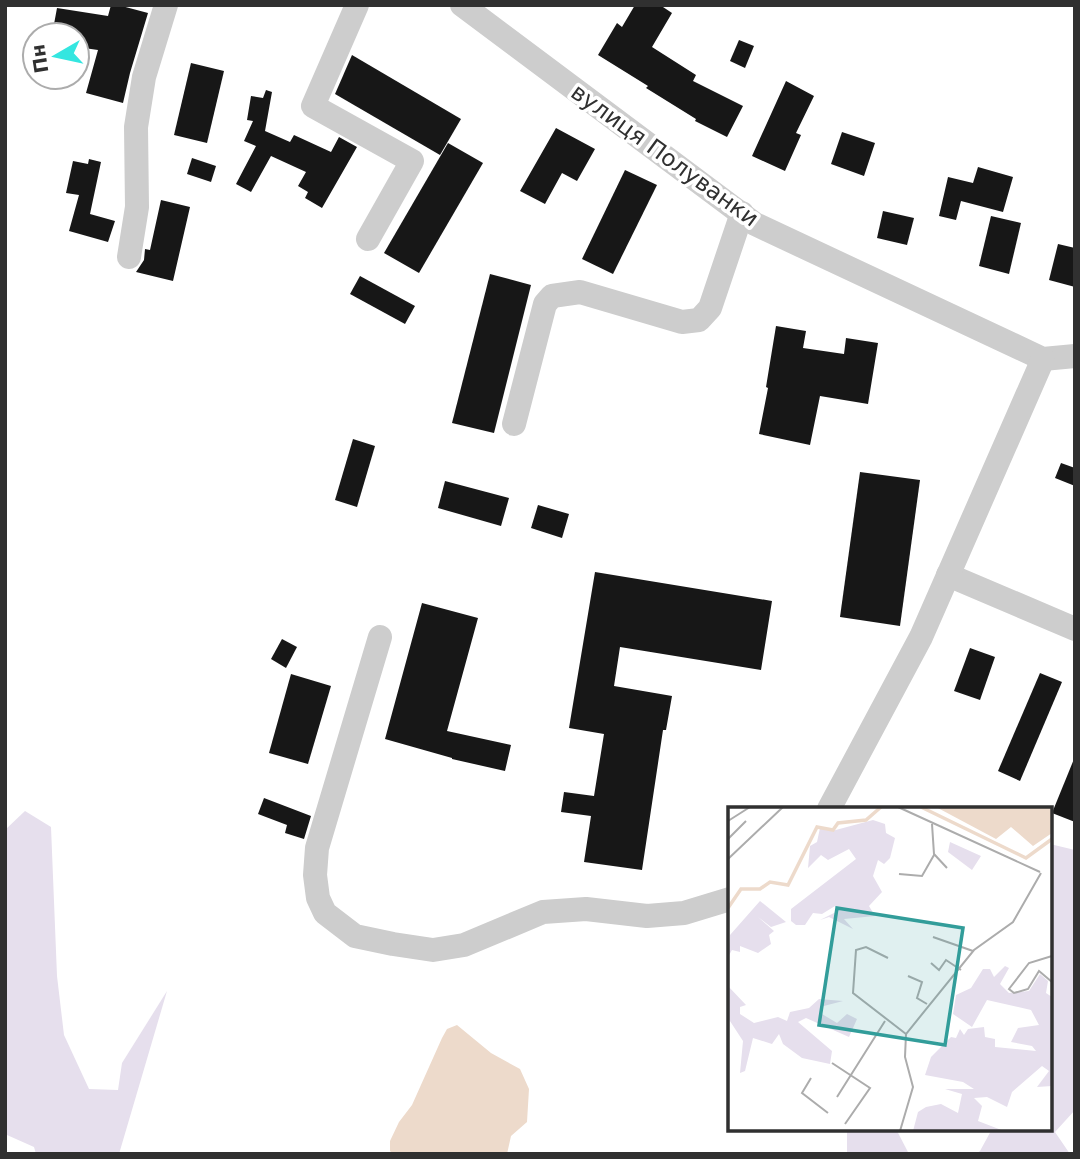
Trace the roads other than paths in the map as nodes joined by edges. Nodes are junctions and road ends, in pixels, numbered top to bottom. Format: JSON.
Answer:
{"nodes":[{"id":1,"x":166,"y":5,"type":"edge"},
{"id":2,"x":357,"y":5,"type":"edge"},
{"id":3,"x":462,"y":5,"type":"edge"},
{"id":4,"x":742,"y":213,"type":"junction"},
{"id":5,"x":368,"y":239,"type":"dead end"},
{"id":6,"x":129,"y":257,"type":"dead end"},
{"id":7,"x":1075,"y":356,"type":"edge"},
{"id":8,"x":1042,"y":359,"type":"junction"},
{"id":9,"x":514,"y":424,"type":"dead end"},
{"id":10,"x":948,"y":575,"type":"junction"},
{"id":11,"x":1075,"y":629,"type":"edge"},
{"id":12,"x":380,"y":637,"type":"dead end"},
{"id":13,"x":830,"y":807,"type":"edge"},
{"id":14,"x":728,"y":900,"type":"edge"}],
"edges":[{"from":1,"to":6,"type":"street"},
{"from":2,"to":5,"type":"street"},
{"from":3,"to":4,"type":"street","name":"вулиця Полуванки"},
{"from":4,"to":8,"type":"street","name":"вулиця Полуванки"},
{"from":4,"to":9,"type":"street"},
{"from":7,"to":8,"type":"street"},
{"from":8,"to":10,"type":"street"},
{"from":10,"to":11,"type":"street"},
{"from":10,"to":13,"type":"street"},
{"from":12,"to":14,"type":"street"}]}
